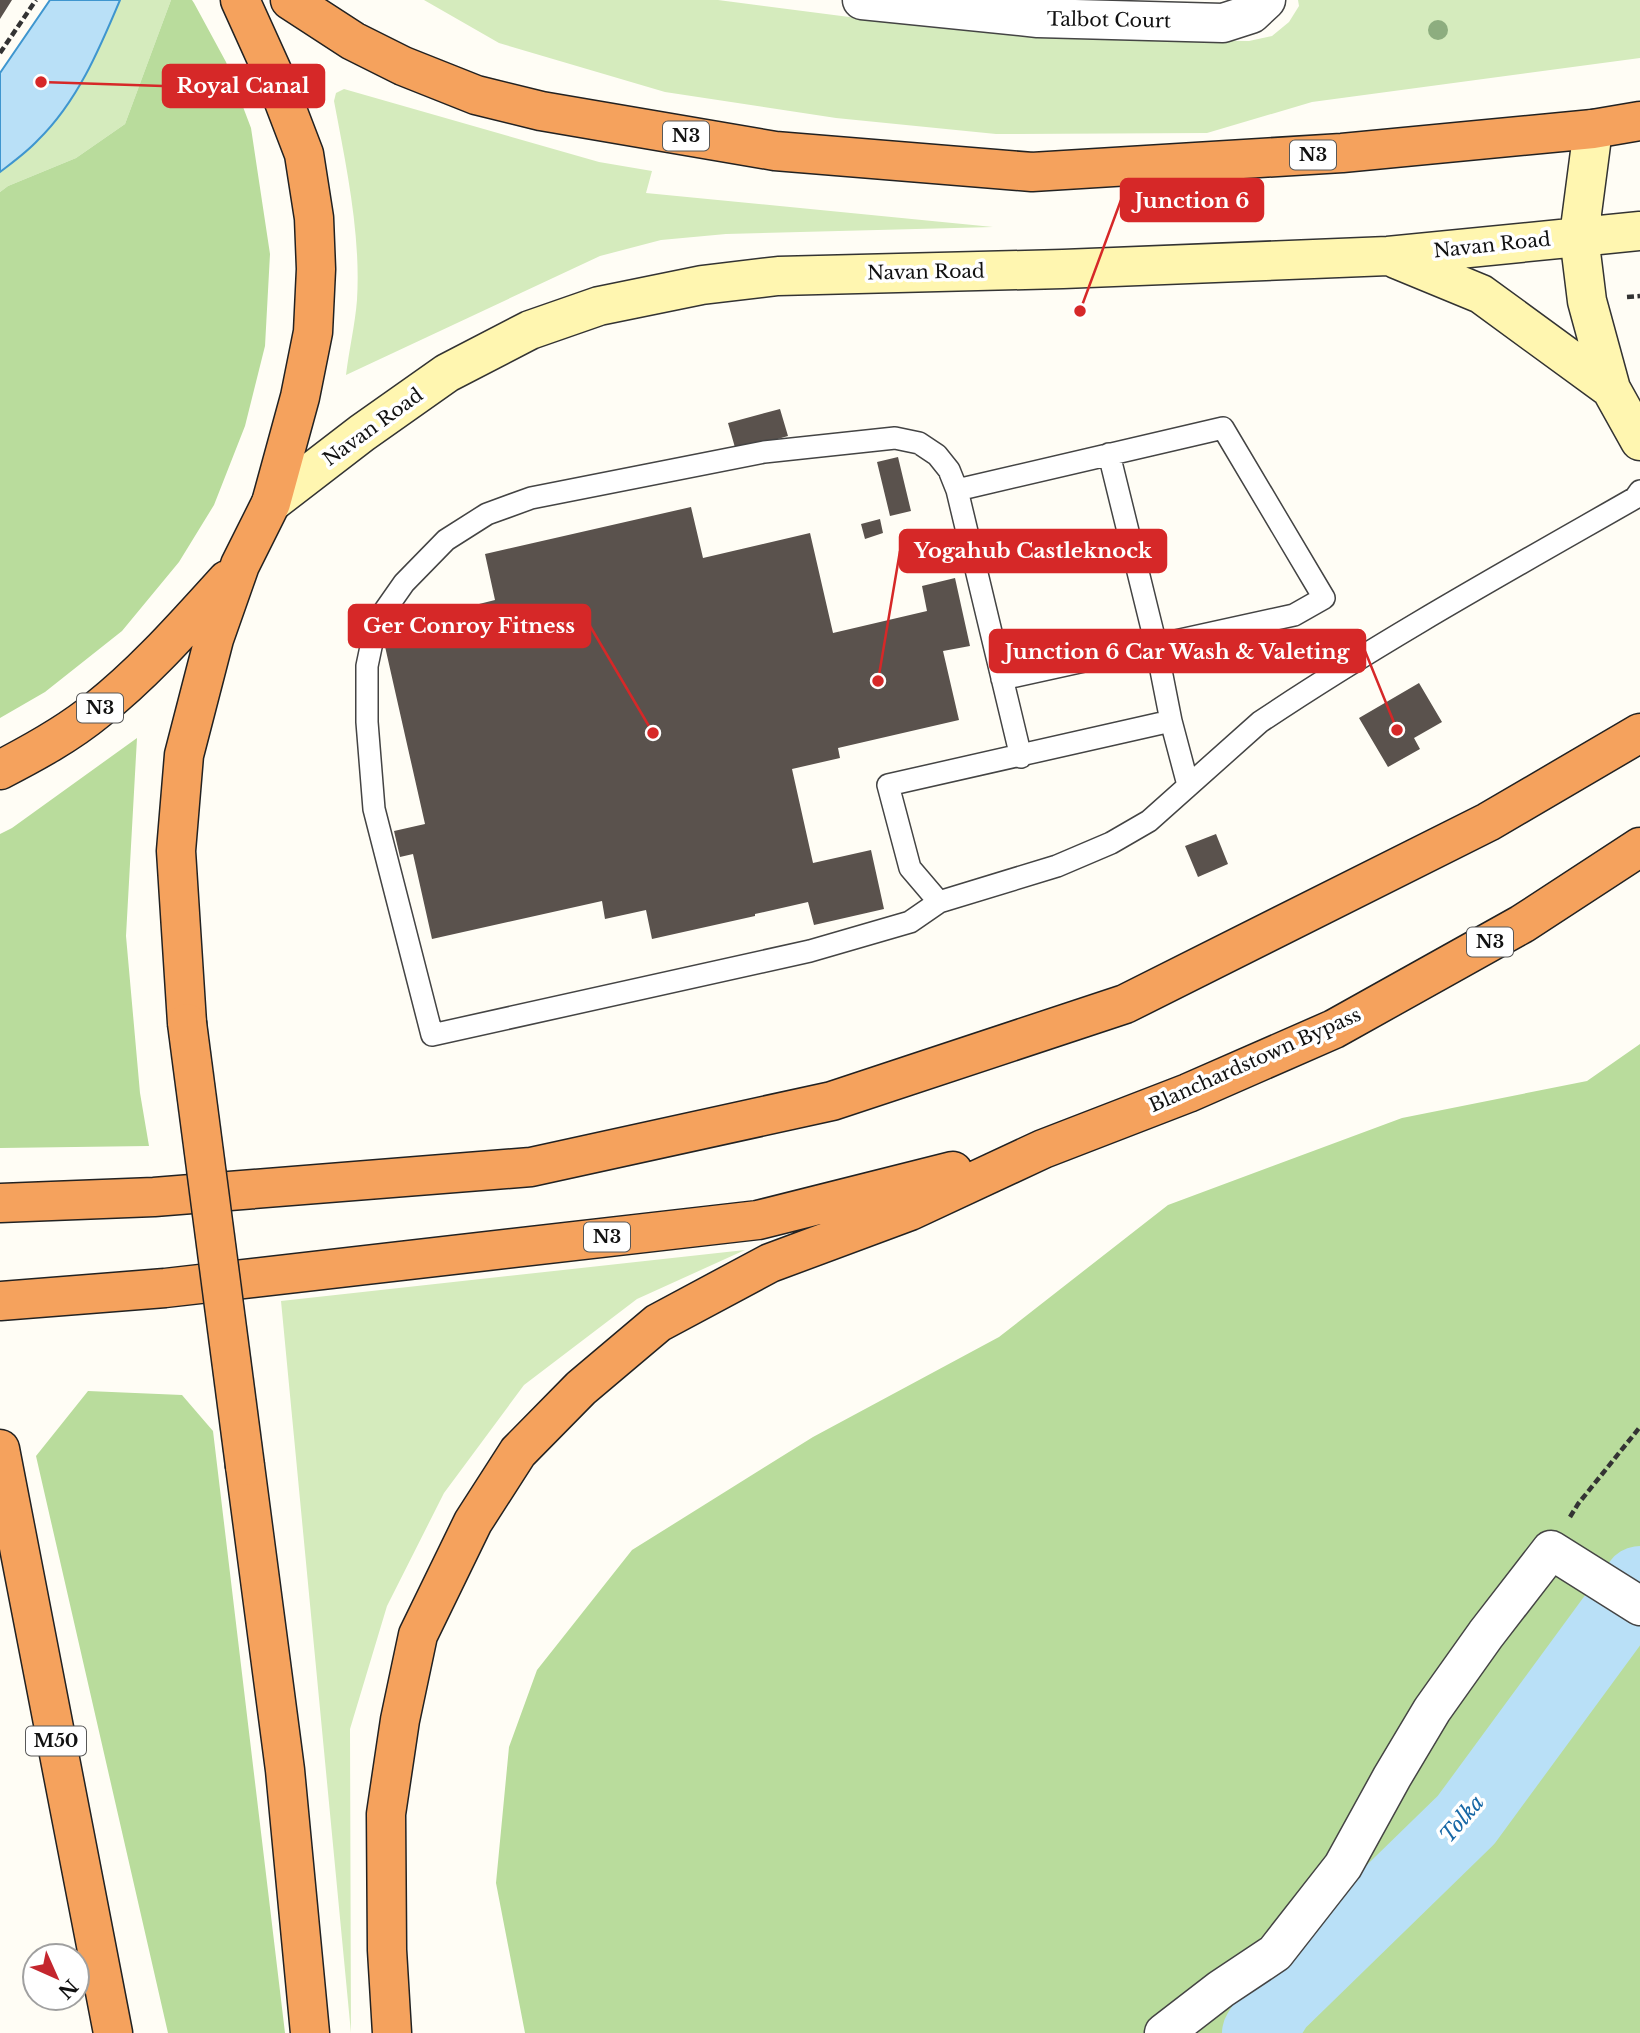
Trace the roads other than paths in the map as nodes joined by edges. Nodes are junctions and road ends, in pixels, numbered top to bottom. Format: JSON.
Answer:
{"nodes":[{"id":1,"x":240,"y":0,"type":"edge"},
{"id":2,"x":289,"y":0,"type":"edge"},
{"id":3,"x":862,"y":0,"type":"edge"},
{"id":4,"x":1266,"y":0,"type":"edge"},
{"id":5,"x":1640,"y":121,"type":"edge"},
{"id":6,"x":1593,"y":129,"type":"junction"},
{"id":7,"x":1640,"y":231,"type":"edge"},
{"id":8,"x":1578,"y":236,"type":"junction"},
{"id":9,"x":1388,"y":256,"type":"junction"},
{"id":10,"x":1611,"y":389,"type":"junction"},
{"id":11,"x":1640,"y":441,"type":"edge"},
{"id":12,"x":1109,"y":454,"type":"junction"},
{"id":13,"x":957,"y":490,"type":"junction"},
{"id":14,"x":1640,"y":491,"type":"edge"},
{"id":15,"x":271,"y":503,"type":"junction"},
{"id":16,"x":240,"y":565,"type":"junction"},
{"id":17,"x":1156,"y":645,"type":"junction"},
{"id":18,"x":1002,"y":679,"type":"junction"},
{"id":19,"x":1171,"y":721,"type":"junction"},
{"id":20,"x":1640,"y":733,"type":"edge"},
{"id":21,"x":1021,"y":757,"type":"junction"},
{"id":22,"x":16,"y":761,"type":"edge"},
{"id":23,"x":1188,"y":785,"type":"junction"},
{"id":24,"x":1640,"y":847,"type":"edge"},
{"id":25,"x":939,"y":902,"type":"junction"},
{"id":26,"x":1043,"y":1149,"type":"junction"},
{"id":27,"x":0,"y":1203,"type":"edge"},
{"id":28,"x":0,"y":1301,"type":"edge"},
{"id":29,"x":0,"y":1450,"type":"edge"},
{"id":30,"x":1640,"y":1606,"type":"edge"},
{"id":31,"x":113,"y":2033,"type":"edge"},
{"id":32,"x":310,"y":2033,"type":"edge"},
{"id":33,"x":392,"y":2033,"type":"edge"},
{"id":34,"x":1164,"y":2033,"type":"edge"}],
"edges":[{"from":1,"to":15,"type":"highway","number":"N3"},
{"from":2,"to":6,"type":"highway","number":"N3"},
{"from":3,"to":4,"type":"street","name":"Talbot Court"},
{"from":5,"to":6,"type":"highway","number":"N3"},
{"from":6,"to":8,"type":"main road"},
{"from":7,"to":8,"type":"main road","name":"Navan Road"},
{"from":8,"to":9,"type":"main road","name":"Navan Road"},
{"from":8,"to":10,"type":"main road"},
{"from":9,"to":10,"type":"main road"},
{"from":9,"to":15,"type":"main road","name":"Navan Road"},
{"from":10,"to":11,"type":"main road"},
{"from":12,"to":13,"type":"lane"},
{"from":12,"to":17,"type":"lane"},
{"from":12,"to":17,"type":"lane"},
{"from":13,"to":18,"type":"lane"},
{"from":13,"to":25,"type":"lane"},
{"from":14,"to":23,"type":"lane"},
{"from":15,"to":16,"type":"highway","number":"N3"},
{"from":16,"to":22,"type":"highway","number":"N3"},
{"from":16,"to":32,"type":"highway","bridge":true},
{"from":17,"to":18,"type":"lane"},
{"from":17,"to":19,"type":"lane"},
{"from":18,"to":21,"type":"lane"},
{"from":19,"to":21,"type":"lane"},
{"from":19,"to":23,"type":"lane"},
{"from":20,"to":27,"type":"highway"},
{"from":21,"to":25,"type":"lane"},
{"from":23,"to":25,"type":"lane"},
{"from":24,"to":26,"type":"highway","name":"Blanchardstown Bypass","number":"N3"},
{"from":26,"to":28,"type":"highway","number":"N3"},
{"from":26,"to":33,"type":"highway"},
{"from":29,"to":31,"type":"highway","number":"M50"},
{"from":30,"to":34,"type":"street"}]}
